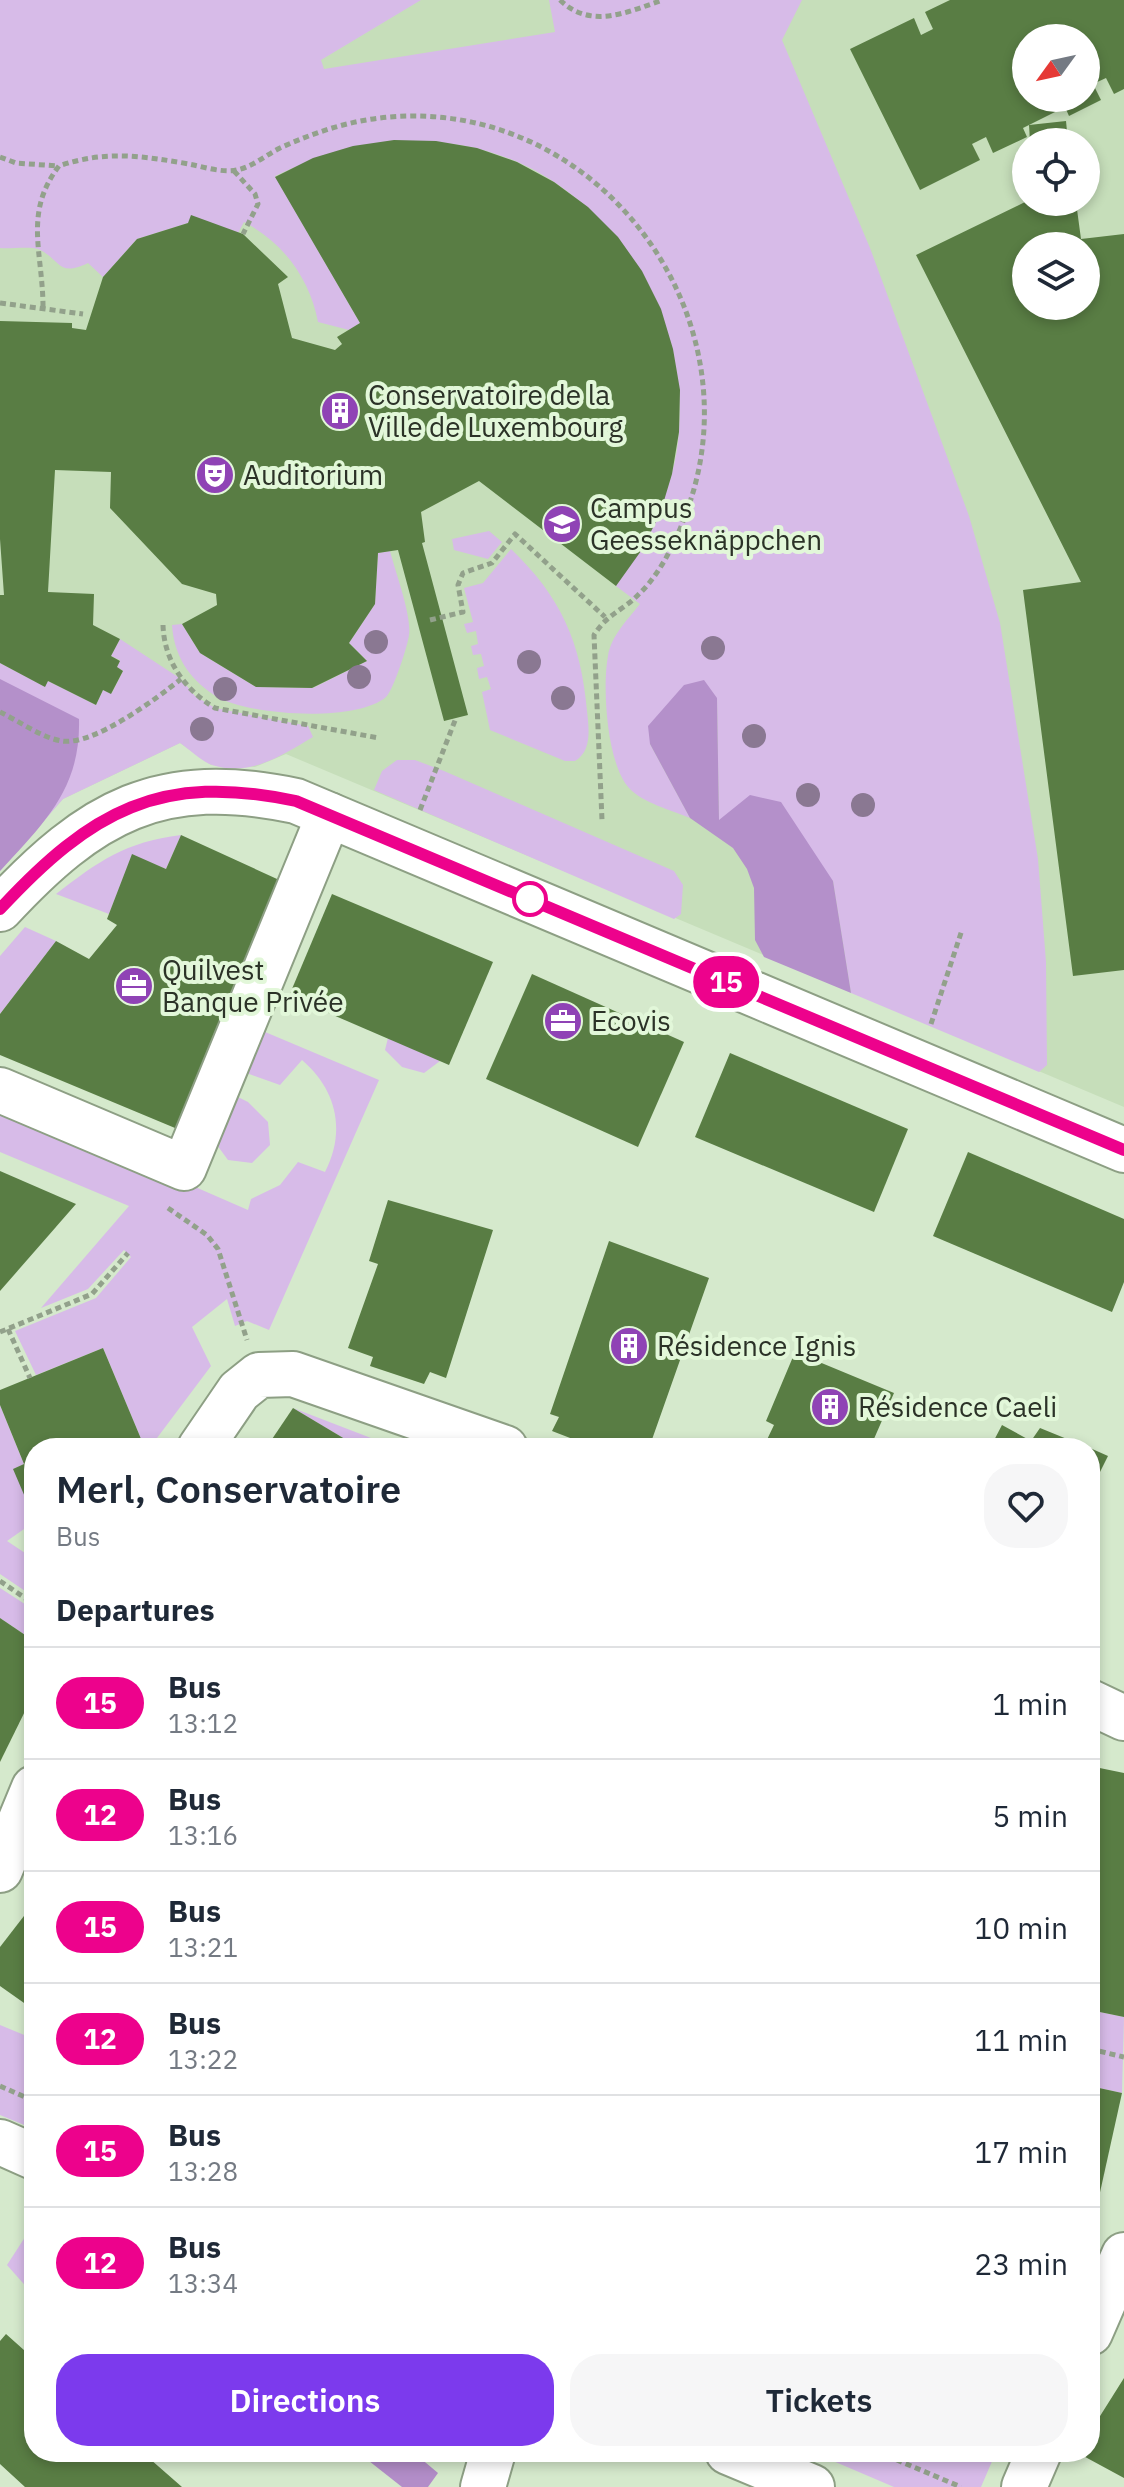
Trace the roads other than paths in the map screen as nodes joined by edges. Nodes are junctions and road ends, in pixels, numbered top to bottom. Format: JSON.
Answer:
{"nodes":[{"id":1,"x":329,"y":815,"type":"junction"},
{"id":2,"x":0,"y":909,"type":"edge"},
{"id":3,"x":0,"y":1090,"type":"edge"},
{"id":4,"x":1124,"y":1150,"type":"edge"},
{"id":5,"x":207,"y":1438,"type":"edge"},
{"id":6,"x":476,"y":1438,"type":"edge"},
{"id":7,"x":1100,"y":1707,"type":"edge"},
{"id":8,"x":1124,"y":1718,"type":"edge"},
{"id":9,"x":24,"y":1812,"type":"edge"},
{"id":10,"x":0,"y":1870,"type":"edge"},
{"id":11,"x":0,"y":2142,"type":"edge"},
{"id":12,"x":24,"y":2153,"type":"edge"},
{"id":13,"x":1124,"y":2255,"type":"edge"},
{"id":14,"x":1100,"y":2310,"type":"edge"},
{"id":15,"x":490,"y":2462,"type":"edge"},
{"id":16,"x":752,"y":2462,"type":"edge"},
{"id":17,"x":1035,"y":2462,"type":"edge"},
{"id":18,"x":483,"y":2487,"type":"edge"},
{"id":19,"x":812,"y":2487,"type":"edge"},
{"id":20,"x":1024,"y":2487,"type":"edge"}],
"edges":[{"from":1,"to":2,"type":"street"},
{"from":1,"to":3,"type":"street"},
{"from":1,"to":4,"type":"street"},
{"from":5,"to":6,"type":"street"},
{"from":7,"to":8,"type":"street"},
{"from":9,"to":10,"type":"street"},
{"from":11,"to":12,"type":"street"},
{"from":13,"to":14,"type":"street"},
{"from":15,"to":18,"type":"street"},
{"from":16,"to":19,"type":"street"},
{"from":17,"to":20,"type":"street"}]}
